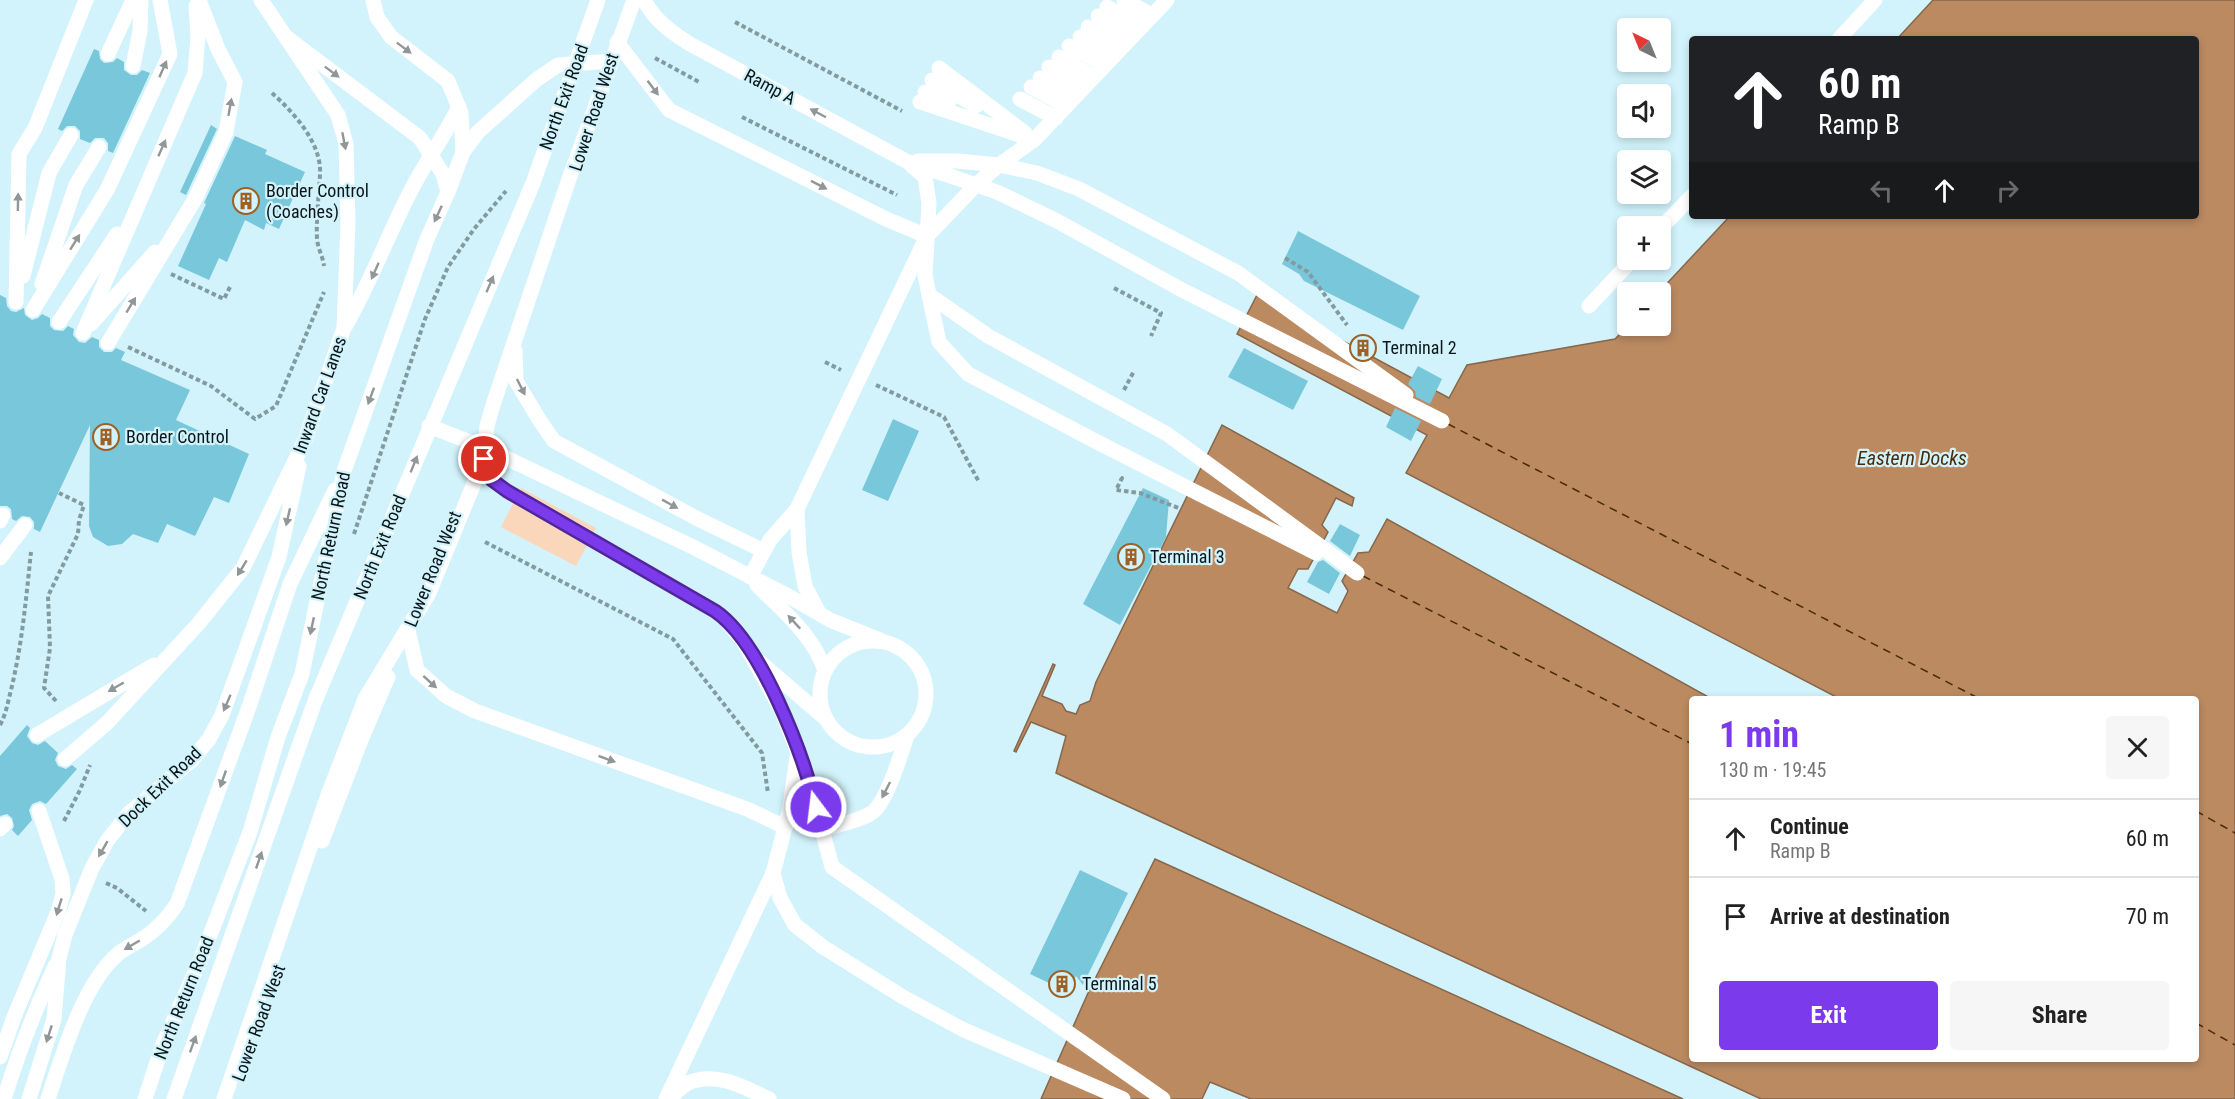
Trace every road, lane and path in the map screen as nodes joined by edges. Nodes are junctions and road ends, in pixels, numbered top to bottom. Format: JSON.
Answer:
{"nodes":[{"id":1,"x":133,"y":0,"type":"edge"},
{"id":2,"x":141,"y":0,"type":"edge"},
{"id":3,"x":160,"y":0,"type":"edge"},
{"id":4,"x":197,"y":0,"type":"edge"},
{"id":5,"x":261,"y":0,"type":"edge"},
{"id":6,"x":373,"y":0,"type":"edge"},
{"id":7,"x":598,"y":0,"type":"edge"},
{"id":8,"x":629,"y":0,"type":"edge"},
{"id":9,"x":634,"y":0,"type":"edge"},
{"id":10,"x":645,"y":0,"type":"edge"},
{"id":11,"x":1124,"y":0,"type":"edge"},
{"id":12,"x":1875,"y":0,"type":"edge"},
{"id":13,"x":87,"y":1,"type":"edge"},
{"id":14,"x":735,"y":22,"type":"dead end"},
{"id":15,"x":1139,"y":28,"type":"edge"},
{"id":16,"x":1842,"y":36,"type":"edge"},
{"id":17,"x":286,"y":37,"type":"junction"},
{"id":18,"x":617,"y":42,"type":"junction"},
{"id":19,"x":1064,"y":52,"type":"junction"},
{"id":20,"x":108,"y":54,"type":"dead end"},
{"id":21,"x":650,"y":54,"type":"dead end"},
{"id":22,"x":611,"y":61,"type":"junction"},
{"id":23,"x":576,"y":63,"type":"junction"},
{"id":24,"x":133,"y":66,"type":"dead end"},
{"id":25,"x":701,"y":83,"type":"dead end"},
{"id":26,"x":272,"y":93,"type":"dead end"},
{"id":27,"x":1075,"y":97,"type":"junction"},
{"id":28,"x":459,"y":107,"type":"junction"},
{"id":29,"x":911,"y":116,"type":"dead end"},
{"id":30,"x":742,"y":117,"type":"dead end"},
{"id":31,"x":71,"y":135,"type":"dead end"},
{"id":32,"x":1034,"y":140,"type":"junction"},
{"id":33,"x":99,"y":147,"type":"dead end"},
{"id":34,"x":463,"y":152,"type":"junction"},
{"id":35,"x":432,"y":156,"type":"junction"},
{"id":36,"x":906,"y":161,"type":"junction"},
{"id":37,"x":999,"y":165,"type":"junction"},
{"id":38,"x":511,"y":183,"type":"dead end"},
{"id":39,"x":976,"y":185,"type":"junction"},
{"id":40,"x":448,"y":192,"type":"junction"},
{"id":41,"x":897,"y":195,"type":"dead end"},
{"id":42,"x":1689,"y":199,"type":"edge"},
{"id":43,"x":139,"y":202,"type":"junction"},
{"id":44,"x":1671,"y":218,"type":"edge"},
{"id":45,"x":180,"y":224,"type":"junction"},
{"id":46,"x":927,"y":236,"type":"junction"},
{"id":47,"x":154,"y":266,"type":"junction"},
{"id":48,"x":1623,"y":270,"type":"edge"},
{"id":49,"x":324,"y":273,"type":"dead end"},
{"id":50,"x":324,"y":282,"type":"dead end"},
{"id":51,"x":230,"y":288,"type":"dead end"},
{"id":52,"x":1114,"y":288,"type":"dead end"},
{"id":53,"x":929,"y":295,"type":"junction"},
{"id":54,"x":1589,"y":306,"type":"dead end"},
{"id":55,"x":59,"y":322,"type":"dead end"},
{"id":56,"x":344,"y":328,"type":"junction"},
{"id":57,"x":514,"y":330,"type":"junction"},
{"id":58,"x":1151,"y":336,"type":"dead end"},
{"id":59,"x":109,"y":341,"type":"joint"},
{"id":60,"x":825,"y":362,"type":"dead end"},
{"id":61,"x":859,"y":378,"type":"junction"},
{"id":62,"x":429,"y":426,"type":"junction"},
{"id":63,"x":305,"y":440,"type":"junction"},
{"id":64,"x":484,"y":453,"type":"junction"},
{"id":65,"x":344,"y":471,"type":"junction"},
{"id":66,"x":979,"y":482,"type":"dead end"},
{"id":67,"x":1116,"y":490,"type":"dead end"},
{"id":68,"x":59,"y":493,"type":"dead end"},
{"id":69,"x":1140,"y":493,"type":"dead end"},
{"id":70,"x":367,"y":496,"type":"dead end"},
{"id":71,"x":797,"y":509,"type":"junction"},
{"id":72,"x":25,"y":525,"type":"joint"},
{"id":73,"x":485,"y":542,"type":"dead end"},
{"id":74,"x":764,"y":551,"type":"junction"},
{"id":75,"x":0,"y":558,"type":"edge"},
{"id":76,"x":750,"y":577,"type":"junction"},
{"id":77,"x":819,"y":614,"type":"junction"},
{"id":78,"x":408,"y":630,"type":"junction"},
{"id":79,"x":880,"y":640,"type":"junction"},
{"id":80,"x":752,"y":655,"type":"junction"},
{"id":81,"x":167,"y":657,"type":"junction"},
{"id":82,"x":825,"y":671,"type":"junction"},
{"id":83,"x":69,"y":715,"type":"junction"},
{"id":84,"x":825,"y":718,"type":"junction"},
{"id":85,"x":0,"y":725,"type":"edge"},
{"id":86,"x":38,"y":735,"type":"dead end"},
{"id":87,"x":907,"y":736,"type":"junction"},
{"id":88,"x":89,"y":738,"type":"junction"},
{"id":89,"x":798,"y":748,"type":"junction"},
{"id":90,"x":65,"y":759,"type":"dead end"},
{"id":91,"x":768,"y":793,"type":"dead end"},
{"id":92,"x":39,"y":811,"type":"dead end"},
{"id":93,"x":61,"y":827,"type":"dead end"},
{"id":94,"x":785,"y":827,"type":"junction"},
{"id":95,"x":822,"y":830,"type":"junction"},
{"id":96,"x":773,"y":873,"type":"junction"},
{"id":97,"x":59,"y":958,"type":"junction"},
{"id":98,"x":200,"y":961,"type":"junction"},
{"id":99,"x":0,"y":1057,"type":"edge"},
{"id":100,"x":4,"y":1099,"type":"edge"},
{"id":101,"x":29,"y":1099,"type":"edge"},
{"id":102,"x":48,"y":1099,"type":"edge"},
{"id":103,"x":145,"y":1099,"type":"edge"},
{"id":104,"x":155,"y":1099,"type":"edge"},
{"id":105,"x":174,"y":1099,"type":"edge"},
{"id":106,"x":224,"y":1099,"type":"edge"},
{"id":107,"x":231,"y":1099,"type":"edge"},
{"id":108,"x":668,"y":1099,"type":"edge"},
{"id":109,"x":769,"y":1099,"type":"edge"},
{"id":110,"x":1123,"y":1099,"type":"edge"},
{"id":111,"x":1163,"y":1099,"type":"edge"}],
"edges":[{"from":1,"to":20,"type":"lane"},
{"from":2,"to":24,"type":"lane"},
{"from":33,"to":3,"type":"lane","one_way":true},
{"from":43,"to":4,"type":"lane","one_way":true},
{"from":45,"to":4,"type":"lane","one_way":true},
{"from":5,"to":17,"type":"lane"},
{"from":6,"to":28,"type":"lane","one_way":true},
{"from":7,"to":23,"type":"lane","name":"North Exit Road"},
{"from":8,"to":18,"type":"lane","name":"Lower Road West"},
{"from":9,"to":64,"type":"lane"},
{"from":36,"to":10,"type":"lane","name":"Ramp A","one_way":true},
{"from":11,"to":15,"type":"lane"},
{"from":12,"to":16,"type":"lane"},
{"from":31,"to":13,"type":"lane","one_way":true},
{"from":14,"to":29,"type":"path"},
{"from":15,"to":19,"type":"lane"},
{"from":15,"to":19,"type":"lane"},
{"from":15,"to":27,"type":"lane"},
{"from":17,"to":35,"type":"lane","one_way":true},
{"from":17,"to":56,"type":"lane","name":"Inward Car Lanes","one_way":true},
{"from":18,"to":22,"type":"lane","name":"Lower Road West"},
{"from":18,"to":46,"type":"lane","one_way":true},
{"from":19,"to":27,"type":"lane"},
{"from":19,"to":27,"type":"lane"},
{"from":21,"to":25,"type":"path"},
{"from":22,"to":23,"type":"lane"},
{"from":22,"to":57,"type":"lane","name":"Lower Road West"},
{"from":23,"to":34,"type":"lane"},
{"from":62,"to":23,"type":"lane","name":"North Exit Road","one_way":true},
{"from":26,"to":49,"type":"path"},
{"from":27,"to":32,"type":"lane"},
{"from":28,"to":34,"type":"lane"},
{"from":28,"to":35,"type":"lane"},
{"from":30,"to":41,"type":"path"},
{"from":32,"to":32,"type":"lane"},
{"from":32,"to":37,"type":"lane"},
{"from":34,"to":40,"type":"lane","name":"North Return Road"},
{"from":35,"to":40,"type":"lane"},
{"from":35,"to":56,"type":"lane","one_way":true},
{"from":36,"to":37,"type":"lane"},
{"from":36,"to":39,"type":"lane"},
{"from":36,"to":46,"type":"lane"},
{"from":37,"to":39,"type":"lane"},
{"from":37,"to":39,"type":"lane"},
{"from":38,"to":70,"type":"path"},
{"from":39,"to":46,"type":"lane"},
{"from":40,"to":65,"type":"lane","name":"North Return Road","one_way":true},
{"from":42,"to":44,"type":"lane"},
{"from":43,"to":45,"type":"lane"},
{"from":43,"to":55,"type":"lane"},
{"from":45,"to":47,"type":"lane"},
{"from":46,"to":53,"type":"lane"},
{"from":46,"to":61,"type":"lane"},
{"from":47,"to":51,"type":"path"},
{"from":59,"to":47,"type":"lane","one_way":true},
{"from":48,"to":54,"type":"lane"},
{"from":50,"to":59,"type":"path"},
{"from":52,"to":58,"type":"path"},
{"from":53,"to":53,"type":"lane"},
{"from":56,"to":63,"type":"lane","name":"Inward Car Lanes"},
{"from":57,"to":64,"type":"lane","name":"Lower Road West"},
{"from":57,"to":74,"type":"lane","one_way":true},
{"from":60,"to":61,"type":"path"},
{"from":61,"to":66,"type":"path"},
{"from":61,"to":71,"type":"lane"},
{"from":62,"to":64,"type":"lane"},
{"from":105,"to":62,"type":"lane","name":"North Exit Road","one_way":true},
{"from":63,"to":81,"type":"lane","name":"Inward Car Lanes","one_way":true},
{"from":63,"to":97,"type":"lane","name":"Dock Exit Road","one_way":true},
{"from":64,"to":76,"type":"lane"},
{"from":64,"to":78,"type":"lane","name":"Lower Road West"},
{"from":64,"to":80,"type":"lane"},
{"from":64,"to":106,"type":"lane"},
{"from":65,"to":98,"type":"lane","name":"North Return Road","one_way":true},
{"from":65,"to":102,"type":"lane","one_way":true},
{"from":67,"to":69,"type":"path"},
{"from":68,"to":83,"type":"path"},
{"from":71,"to":74,"type":"lane"},
{"from":71,"to":77,"type":"lane"},
{"from":72,"to":75,"type":"lane"},
{"from":72,"to":85,"type":"path"},
{"from":73,"to":91,"type":"path"},
{"from":74,"to":76,"type":"lane"},
{"from":76,"to":77,"type":"lane"},
{"from":82,"to":76,"type":"lane","one_way":true},
{"from":77,"to":79,"type":"lane"},
{"from":78,"to":94,"type":"lane","one_way":true},
{"from":78,"to":107,"type":"lane","name":"Lower Road West"},
{"from":79,"to":82,"type":"lane"},
{"from":79,"to":87,"type":"lane"},
{"from":80,"to":84,"type":"lane"},
{"from":80,"to":89,"type":"lane"},
{"from":81,"to":83,"type":"lane","one_way":true},
{"from":81,"to":88,"type":"lane","name":"Inward Car Lanes"},
{"from":82,"to":84,"type":"lane"},
{"from":83,"to":86,"type":"lane"},
{"from":84,"to":87,"type":"lane"},
{"from":87,"to":95,"type":"lane","one_way":true},
{"from":88,"to":90,"type":"lane","name":"Inward Car Lanes"},
{"from":88,"to":93,"type":"path"},
{"from":89,"to":94,"type":"lane"},
{"from":89,"to":95,"type":"lane"},
{"from":92,"to":99,"type":"lane","one_way":true},
{"from":94,"to":96,"type":"lane"},
{"from":95,"to":111,"type":"lane"},
{"from":96,"to":108,"type":"lane"},
{"from":96,"to":110,"type":"lane"},
{"from":97,"to":100,"type":"lane"},
{"from":97,"to":101,"type":"lane","name":"Dock Exit Road","one_way":true},
{"from":98,"to":103,"type":"lane","name":"North Return Road"},
{"from":98,"to":104,"type":"lane"},
{"from":108,"to":109,"type":"lane"}]}
